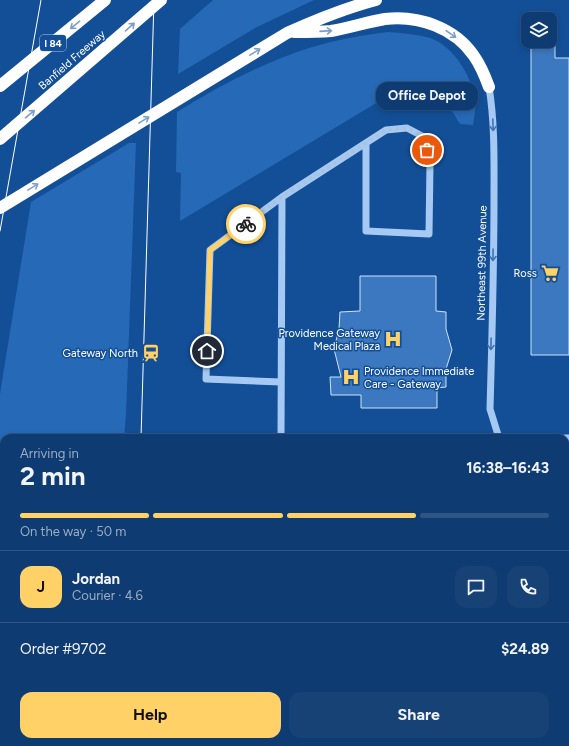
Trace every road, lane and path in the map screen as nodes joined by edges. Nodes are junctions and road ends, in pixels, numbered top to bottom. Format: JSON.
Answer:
{"nodes":[{"id":1,"x":105,"y":0,"type":"edge"},
{"id":2,"x":161,"y":0,"type":"edge"},
{"id":3,"x":376,"y":0,"type":"edge"},
{"id":4,"x":287,"y":32,"type":"junction"},
{"id":5,"x":0,"y":86,"type":"edge"},
{"id":6,"x":489,"y":87,"type":"joint"},
{"id":7,"x":0,"y":139,"type":"edge"},
{"id":8,"x":366,"y":143,"type":"junction"},
{"id":9,"x":282,"y":197,"type":"junction"},
{"id":10,"x":0,"y":208,"type":"edge"},
{"id":11,"x":282,"y":382,"type":"junction"},
{"id":12,"x":281,"y":434,"type":"edge"},
{"id":13,"x":498,"y":434,"type":"edge"}],
"edges":[{"from":1,"to":5,"type":"highway","number":"I 84","one_way":true},
{"from":7,"to":2,"type":"highway","name":"Banfield Freeway","one_way":true},
{"from":3,"to":4,"type":"highway"},
{"from":4,"to":6,"type":"highway","one_way":true},
{"from":10,"to":4,"type":"highway","one_way":true},
{"from":6,"to":13,"type":"street","name":"Northeast 99th Avenue","one_way":true},
{"from":8,"to":8,"type":"street"},
{"from":8,"to":9,"type":"street"},
{"from":9,"to":11,"type":"street"},
{"from":9,"to":11,"type":"street"},
{"from":11,"to":12,"type":"street"}]}
